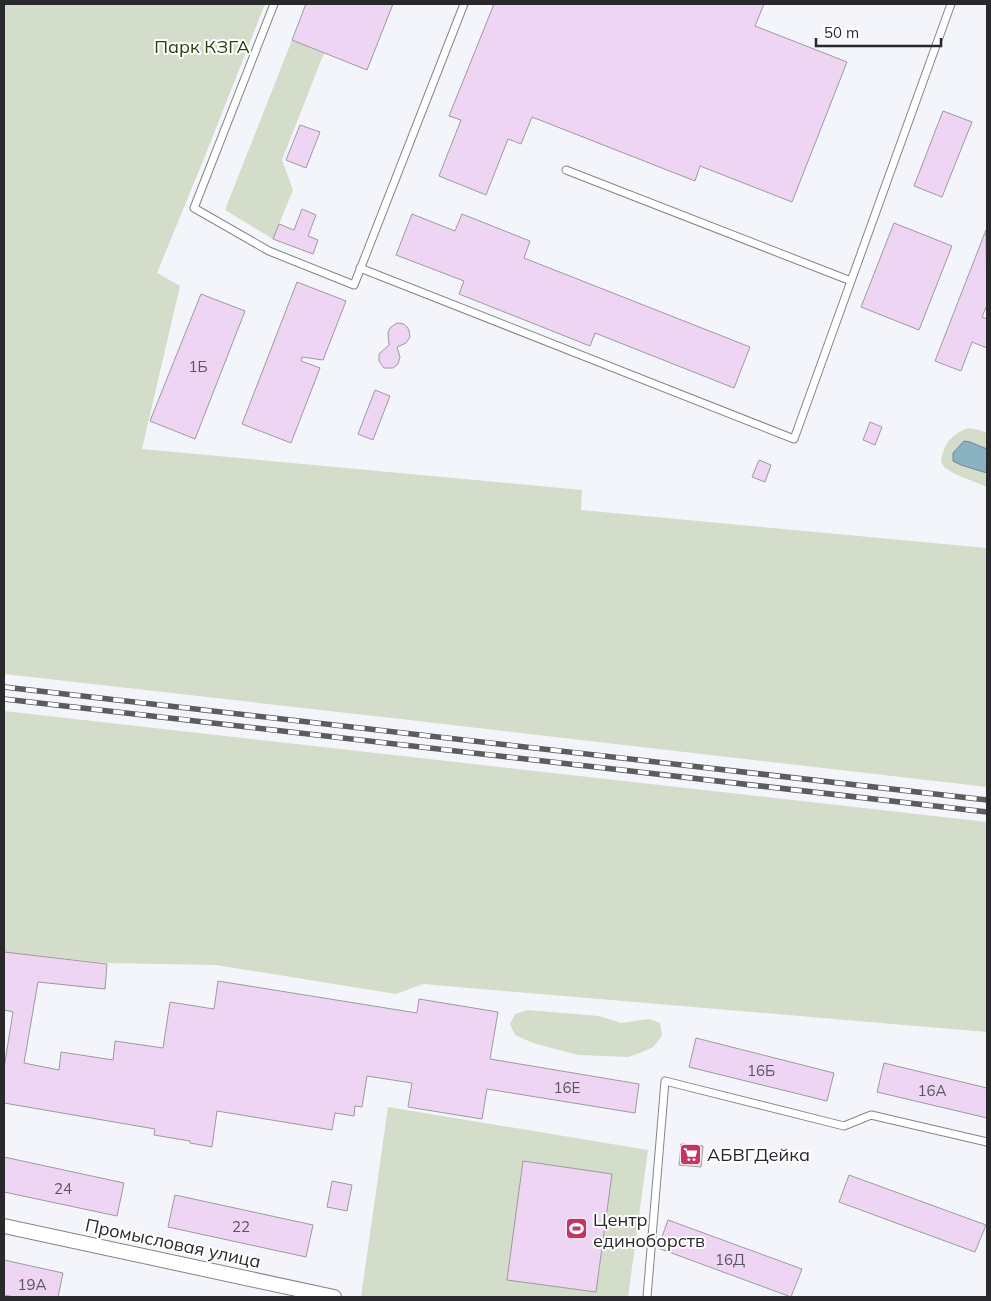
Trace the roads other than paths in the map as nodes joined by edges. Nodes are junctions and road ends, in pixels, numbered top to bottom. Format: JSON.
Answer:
{"nodes":[{"id":1,"x":274,"y":4,"type":"edge"},
{"id":2,"x":464,"y":4,"type":"edge"},
{"id":3,"x":951,"y":4,"type":"edge"},
{"id":4,"x":566,"y":170,"type":"dead end"},
{"id":5,"x":360,"y":268,"type":"junction"},
{"id":6,"x":851,"y":281,"type":"junction"},
{"id":7,"x":987,"y":1142,"type":"edge"},
{"id":8,"x":4,"y":1226,"type":"edge"},
{"id":9,"x":334,"y":1297,"type":"edge"},
{"id":10,"x":647,"y":1297,"type":"edge"}],
"edges":[{"from":1,"to":5,"type":"lane"},
{"from":2,"to":5,"type":"lane"},
{"from":3,"to":6,"type":"lane"},
{"from":4,"to":6,"type":"lane"},
{"from":5,"to":6,"type":"lane"},
{"from":7,"to":10,"type":"lane"},
{"from":8,"to":9,"type":"street","name":"Промысловая улица"}]}
